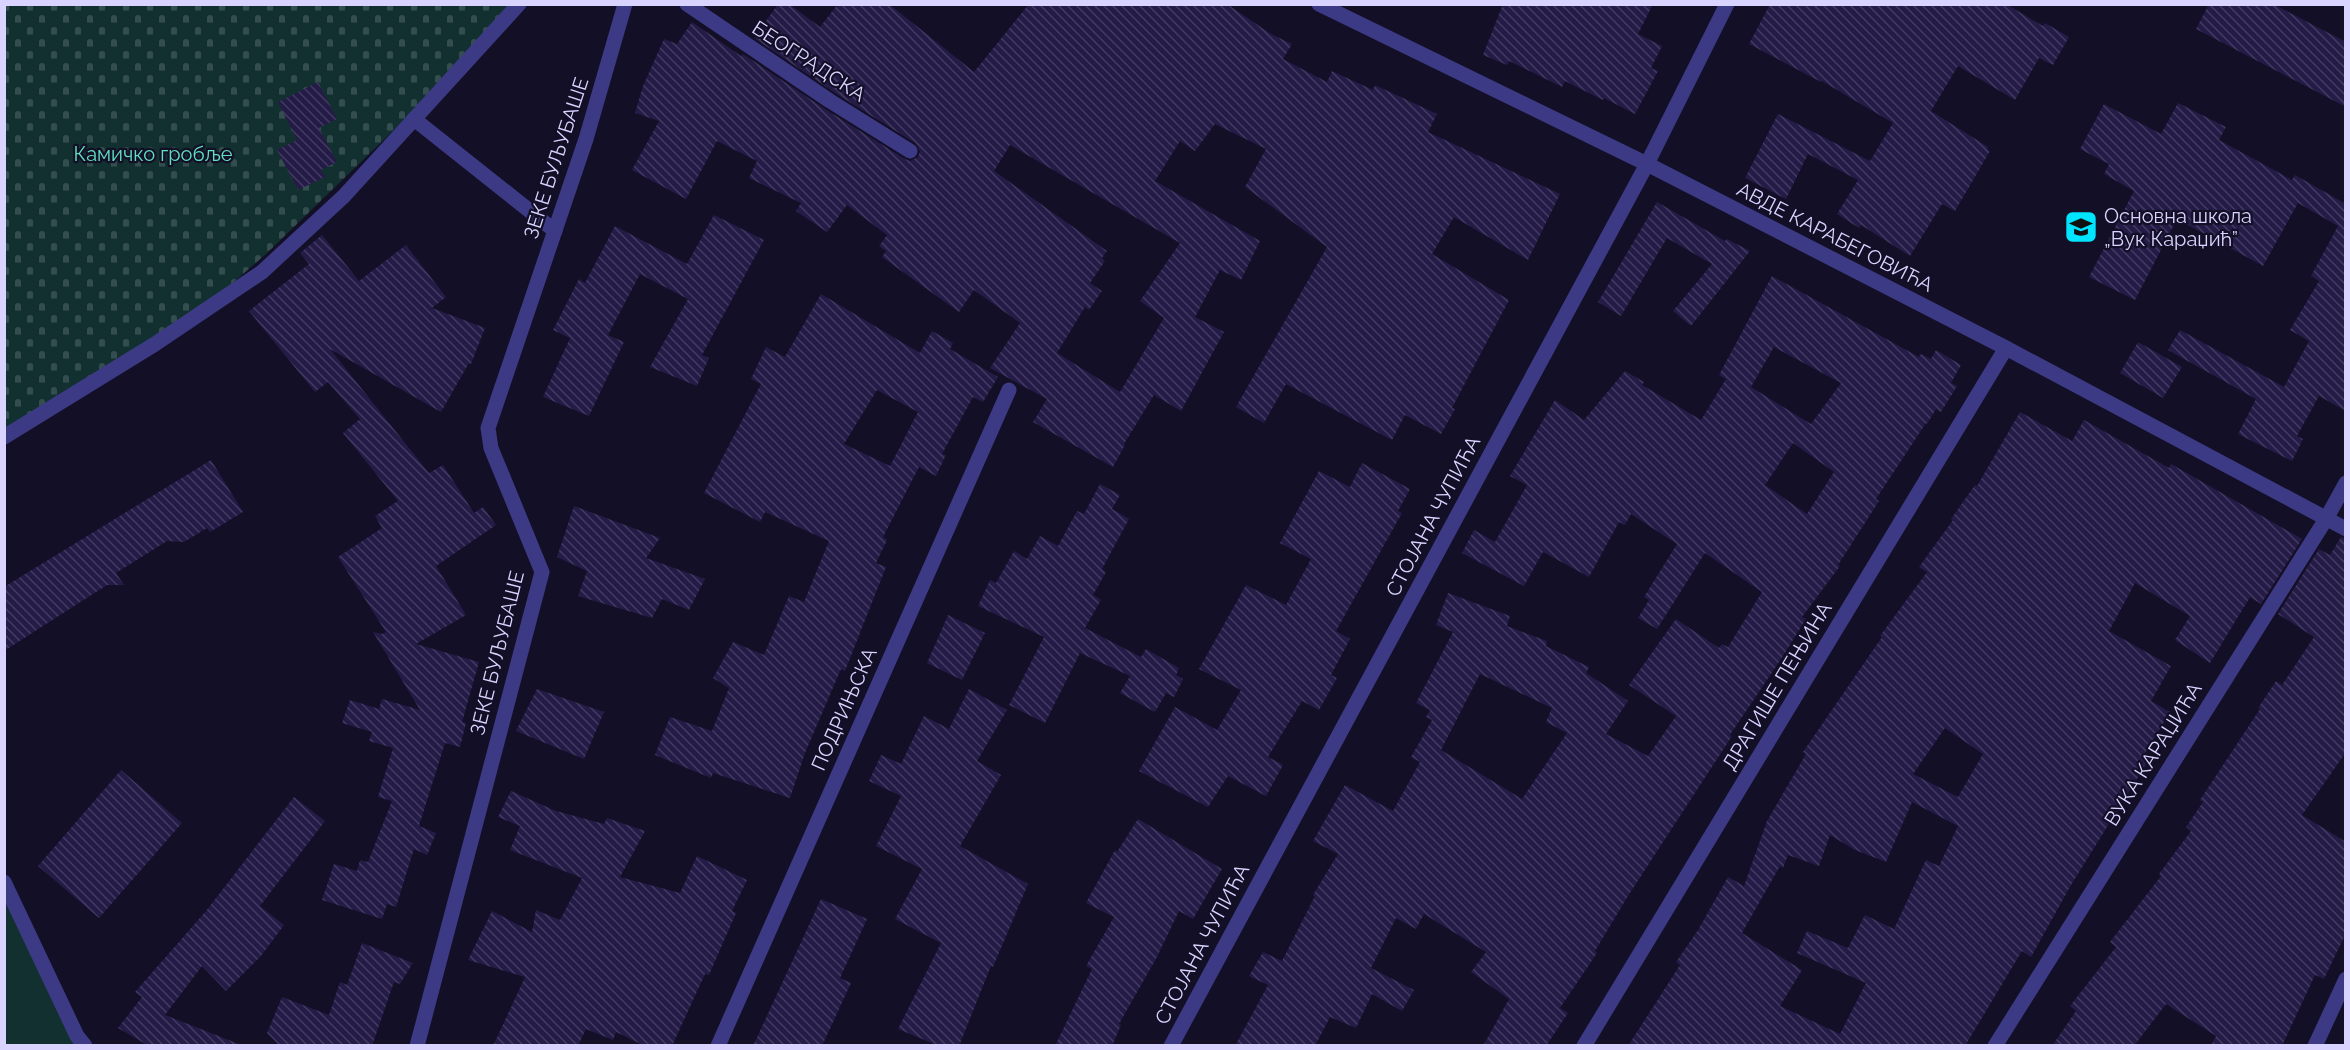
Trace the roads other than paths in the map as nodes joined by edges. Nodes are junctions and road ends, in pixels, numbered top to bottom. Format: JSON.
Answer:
{"nodes":[{"id":1,"x":519,"y":4,"type":"edge"},
{"id":2,"x":625,"y":4,"type":"edge"},
{"id":3,"x":687,"y":4,"type":"edge"},
{"id":4,"x":1319,"y":4,"type":"edge"},
{"id":5,"x":1727,"y":4,"type":"edge"},
{"id":6,"x":414,"y":119,"type":"junction"},
{"id":7,"x":910,"y":151,"type":"dead end"},
{"id":8,"x":1647,"y":164,"type":"junction"},
{"id":9,"x":555,"y":231,"type":"junction"},
{"id":10,"x":2006,"y":348,"type":"junction"},
{"id":11,"x":1009,"y":390,"type":"dead end"},
{"id":12,"x":4,"y":437,"type":"edge"},
{"id":13,"x":2346,"y":483,"type":"edge"},
{"id":14,"x":2326,"y":519,"type":"junction"},
{"id":15,"x":2346,"y":529,"type":"edge"},
{"id":16,"x":4,"y":882,"type":"edge"},
{"id":17,"x":2346,"y":979,"type":"edge"},
{"id":18,"x":85,"y":1046,"type":"edge"},
{"id":19,"x":417,"y":1046,"type":"edge"},
{"id":20,"x":718,"y":1046,"type":"edge"},
{"id":21,"x":1171,"y":1046,"type":"edge"},
{"id":22,"x":1584,"y":1046,"type":"edge"},
{"id":23,"x":1995,"y":1046,"type":"edge"},
{"id":24,"x":2315,"y":1046,"type":"edge"}],
"edges":[{"from":1,"to":6,"type":"street"},
{"from":2,"to":9,"type":"street","name":"ЗЕКЕ БУЉУБАШЕ"},
{"from":3,"to":7,"type":"street","name":"БЕОГРАДСКА"},
{"from":4,"to":8,"type":"street","name":"АВДЕ КАРАБЕГОВИЋА"},
{"from":5,"to":8,"type":"street","name":"СТОЈАНА ЧУПИЋА"},
{"from":6,"to":9,"type":"street"},
{"from":6,"to":12,"type":"street"},
{"from":8,"to":10,"type":"street","name":"АВДЕ КАРАБЕГОВИЋА"},
{"from":8,"to":21,"type":"street","name":"СТОЈАНА ЧУПИЋА"},
{"from":9,"to":19,"type":"street","name":"ЗЕКЕ БУЉУБАШЕ"},
{"from":10,"to":14,"type":"street","name":"АВДЕ КАРАБЕГОВИЋА"},
{"from":10,"to":22,"type":"street","name":"ДРАГИШЕ ПЕЊИНА"},
{"from":11,"to":20,"type":"street","name":"ПОДРИЊСКА"},
{"from":13,"to":14,"type":"street","name":"ВУКА КАРАЏИЋА"},
{"from":14,"to":15,"type":"street","name":"АВДЕ КАРАБЕГОВИЋА"},
{"from":14,"to":23,"type":"street","name":"ВУКА КАРАЏИЋА"},
{"from":16,"to":18,"type":"street"},
{"from":17,"to":24,"type":"street"}]}
